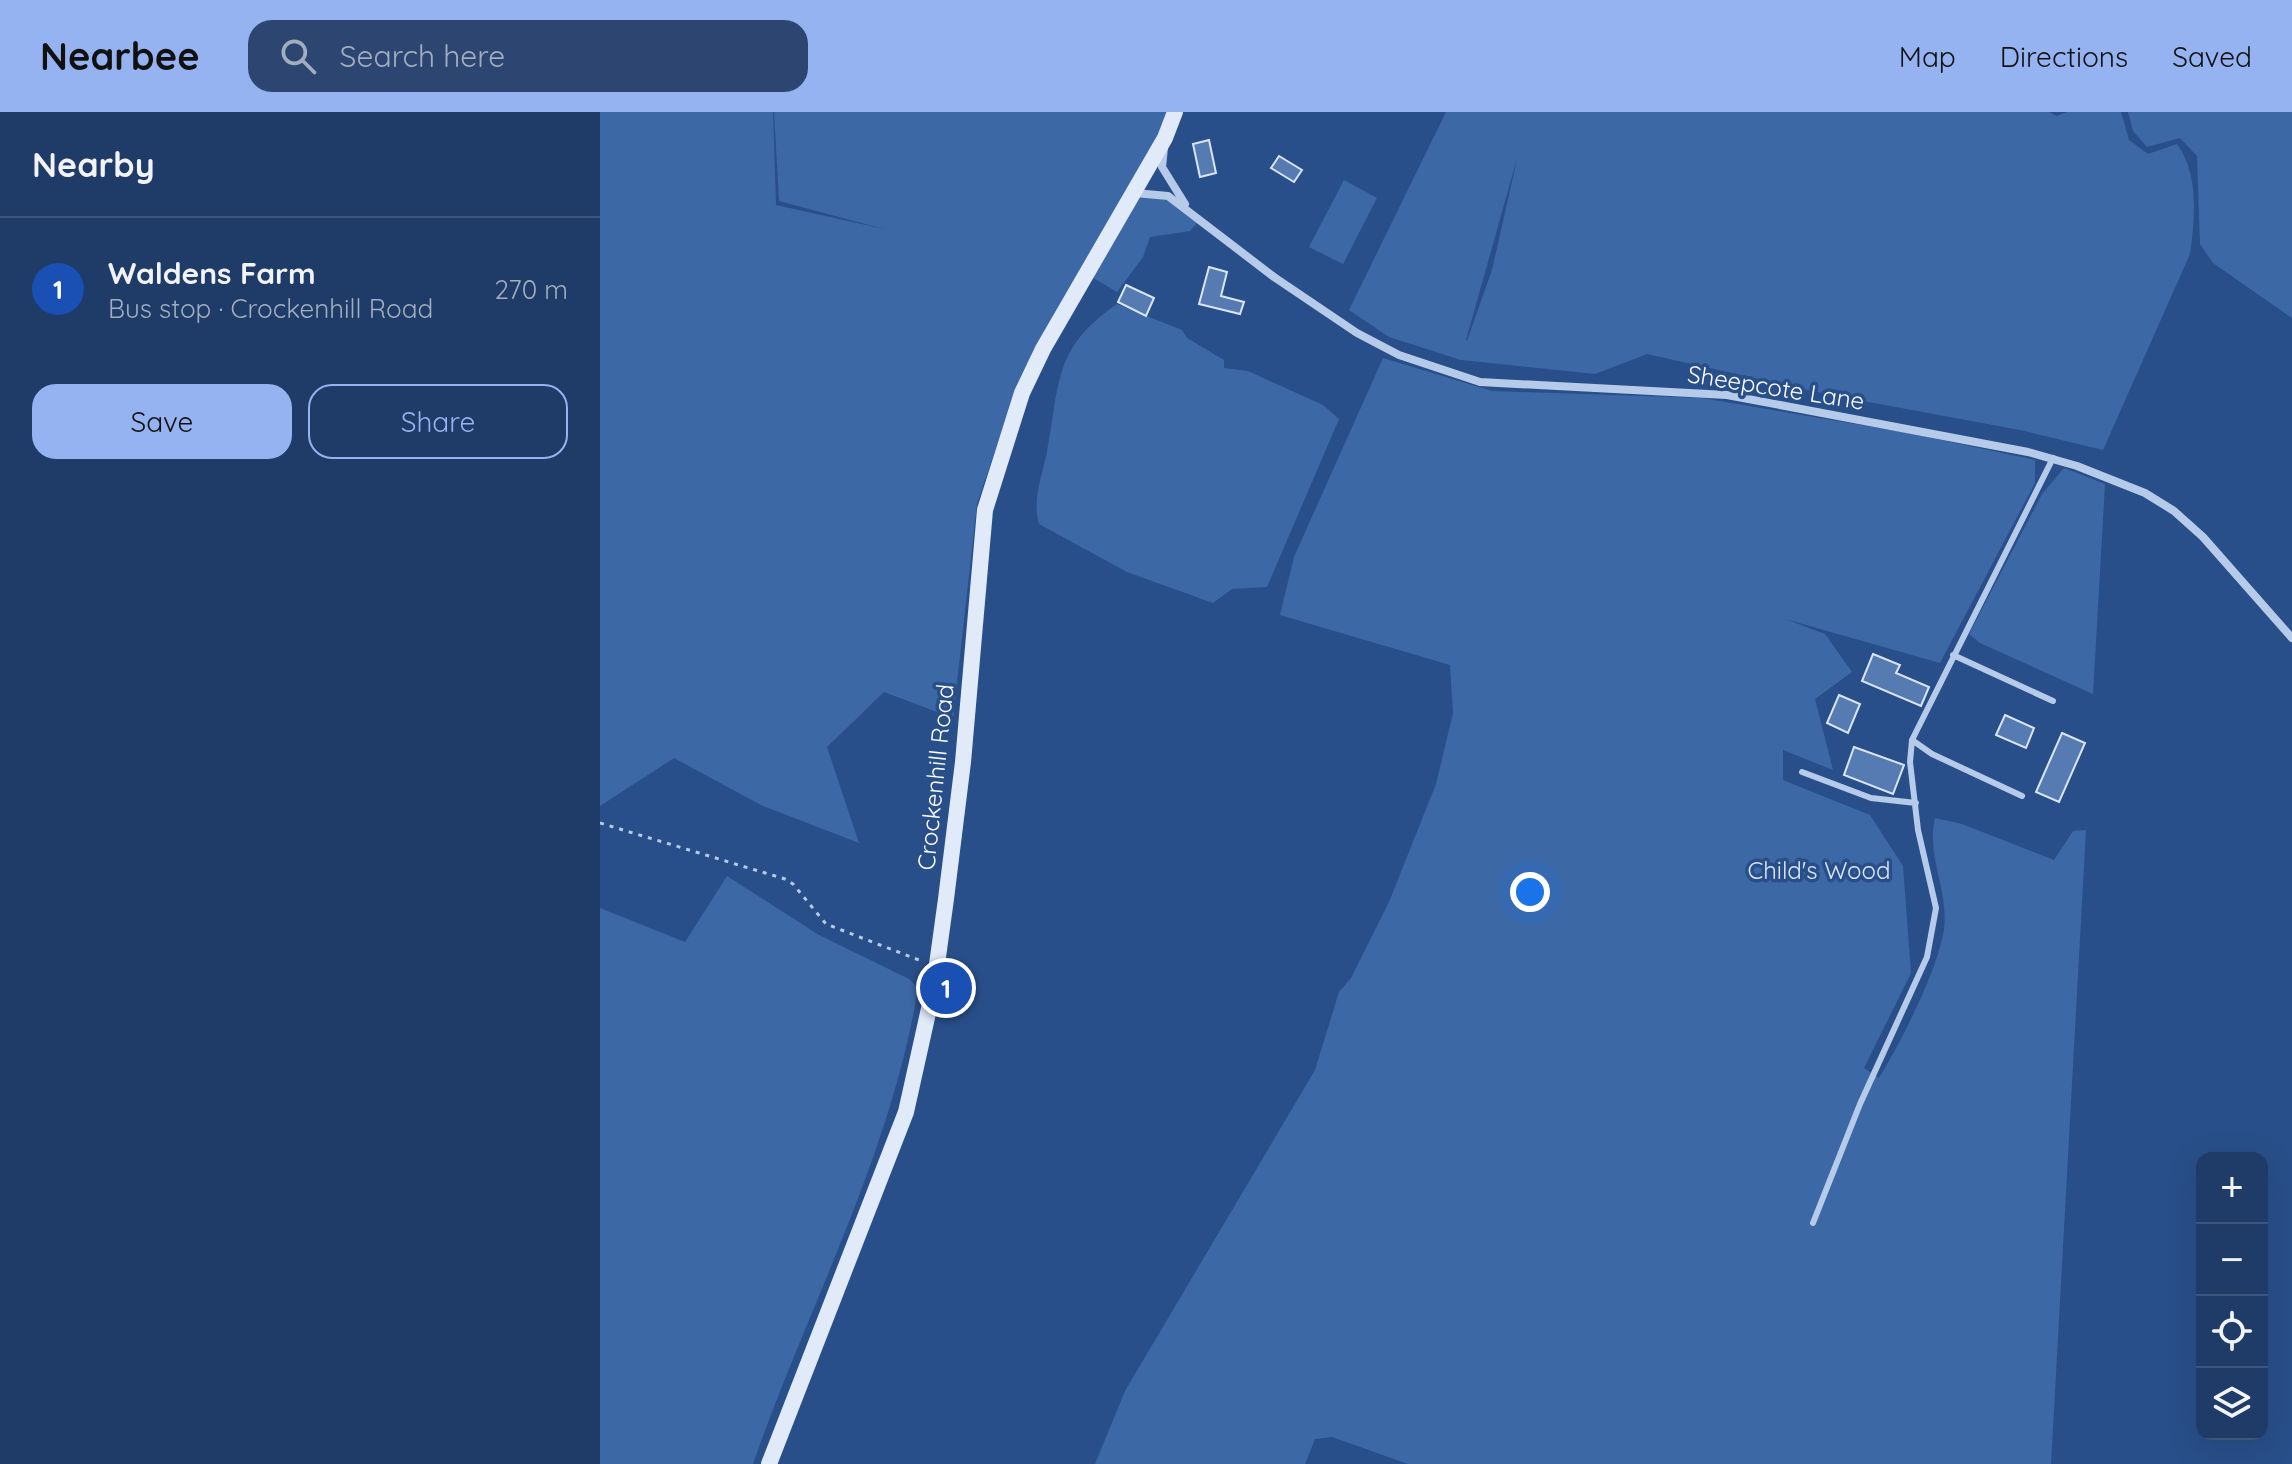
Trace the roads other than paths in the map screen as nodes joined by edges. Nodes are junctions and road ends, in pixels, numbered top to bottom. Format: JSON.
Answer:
{"nodes":[{"id":1,"x":1175,"y":112,"type":"edge"},
{"id":2,"x":1165,"y":138,"type":"junction"},
{"id":3,"x":1130,"y":194,"type":"junction"},
{"id":4,"x":1187,"y":208,"type":"junction"},
{"id":5,"x":2053,"y":458,"type":"junction"},
{"id":6,"x":2292,"y":638,"type":"edge"},
{"id":7,"x":1953,"y":655,"type":"junction"},
{"id":8,"x":2053,"y":701,"type":"dead end"},
{"id":9,"x":1912,"y":740,"type":"junction"},
{"id":10,"x":1802,"y":772,"type":"dead end"},
{"id":11,"x":2022,"y":796,"type":"dead end"},
{"id":12,"x":1916,"y":803,"type":"junction"},
{"id":13,"x":1813,"y":1223,"type":"dead end"},
{"id":14,"x":769,"y":1464,"type":"edge"}],
"edges":[{"from":1,"to":2,"type":"main road","name":"Crockenhill Road"},
{"from":2,"to":3,"type":"main road","name":"Crockenhill Road"},
{"from":2,"to":4,"type":"street","name":"Sheepcote Lane"},
{"from":3,"to":4,"type":"street","name":"Sheepcote Lane"},
{"from":3,"to":14,"type":"main road","name":"Crockenhill Road"},
{"from":4,"to":5,"type":"street","name":"Sheepcote Lane"},
{"from":5,"to":6,"type":"street","name":"Sheepcote Lane"},
{"from":5,"to":7,"type":"lane"},
{"from":7,"to":8,"type":"lane"},
{"from":7,"to":9,"type":"lane"},
{"from":9,"to":11,"type":"lane"},
{"from":9,"to":12,"type":"lane"},
{"from":10,"to":12,"type":"lane"},
{"from":12,"to":13,"type":"lane"}]}
